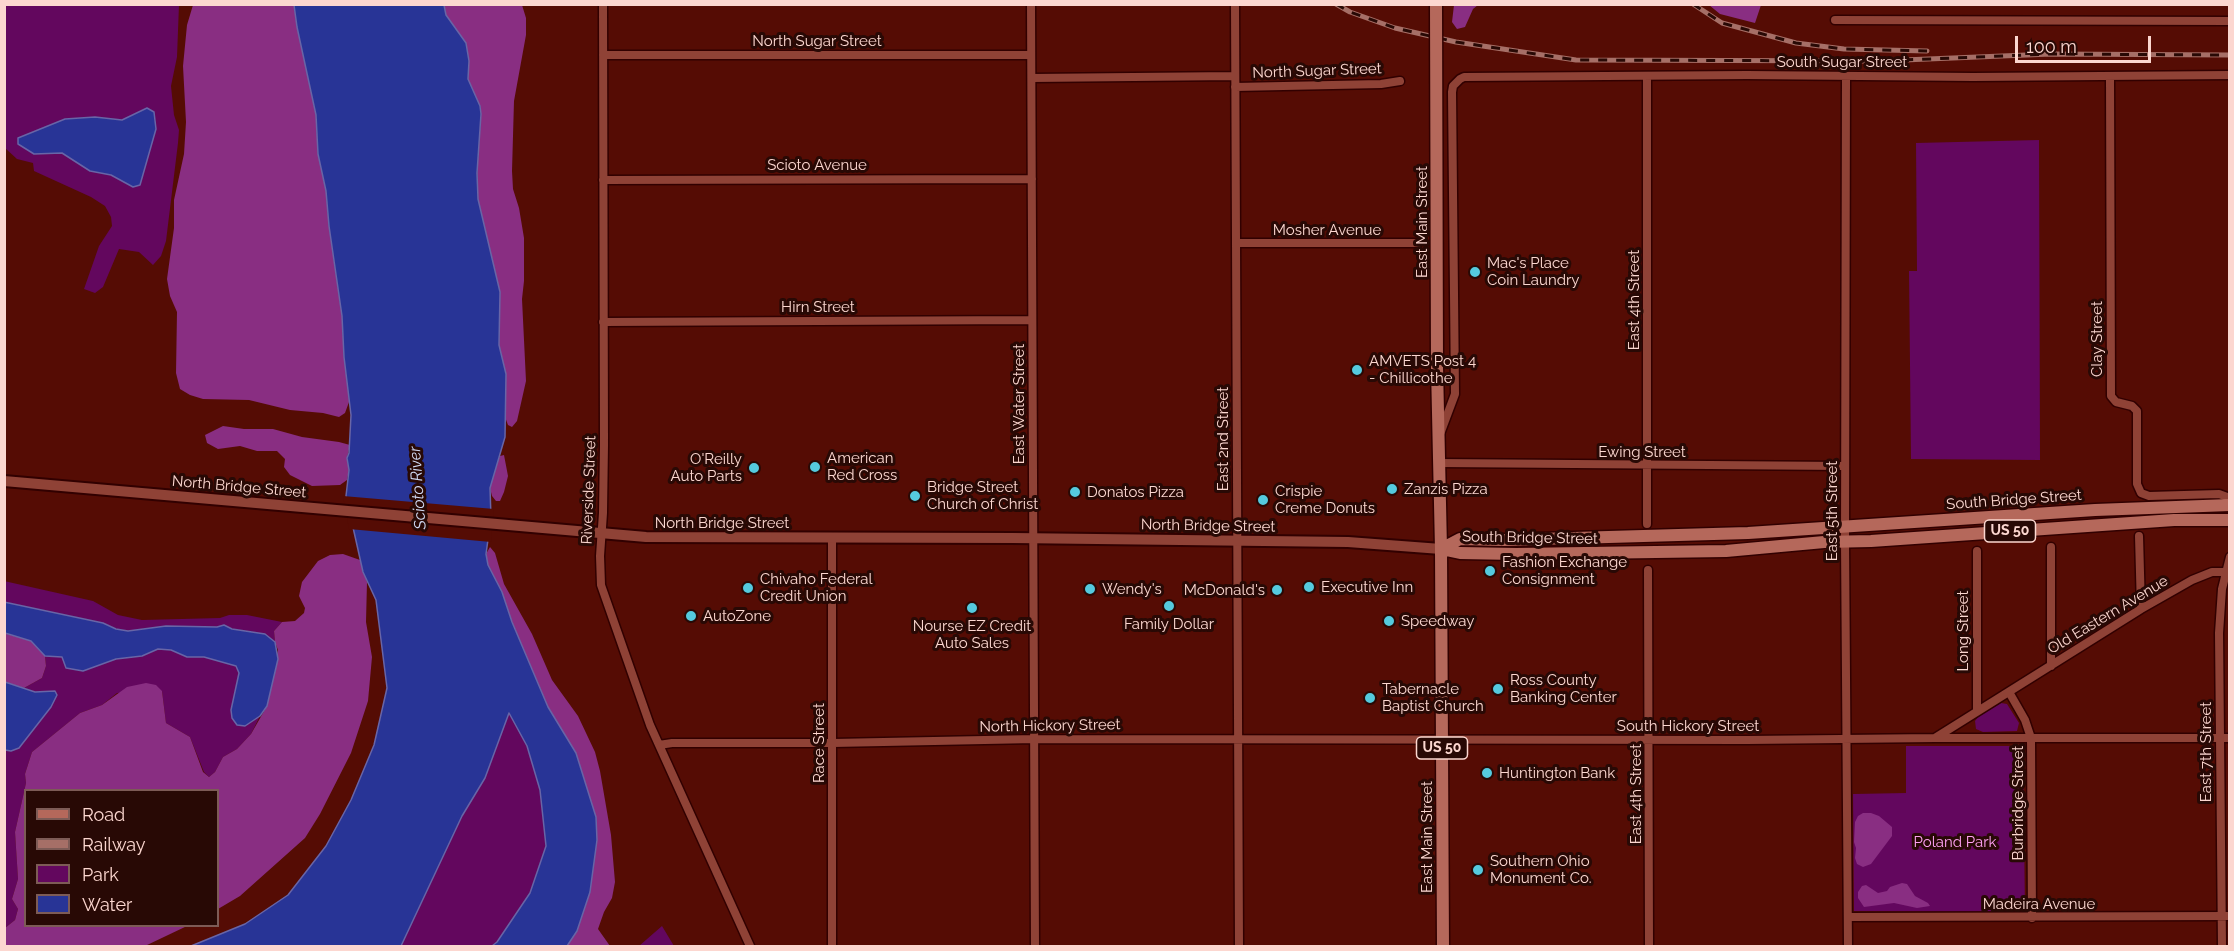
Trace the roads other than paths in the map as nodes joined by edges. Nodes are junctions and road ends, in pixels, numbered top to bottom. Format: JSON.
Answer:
{"nodes":[{"id":1,"x":603,"y":4,"type":"edge"},
{"id":2,"x":1032,"y":4,"type":"edge"},
{"id":3,"x":1235,"y":4,"type":"edge"},
{"id":4,"x":1436,"y":4,"type":"edge"},
{"id":5,"x":1835,"y":20,"type":"dead end"},
{"id":6,"x":2229,"y":21,"type":"edge"},
{"id":7,"x":1031,"y":54,"type":"junction"},
{"id":8,"x":603,"y":55,"type":"junction"},
{"id":9,"x":2229,"y":75,"type":"edge"},
{"id":10,"x":1235,"y":76,"type":"junction"},
{"id":11,"x":1647,"y":76,"type":"junction"},
{"id":12,"x":1846,"y":76,"type":"junction"},
{"id":13,"x":2110,"y":77,"type":"junction"},
{"id":14,"x":1032,"y":78,"type":"junction"},
{"id":15,"x":1400,"y":81,"type":"dead end"},
{"id":16,"x":1456,"y":82,"type":"joint"},
{"id":17,"x":1235,"y":87,"type":"junction"},
{"id":18,"x":1032,"y":179,"type":"junction"},
{"id":19,"x":603,"y":180,"type":"junction"},
{"id":20,"x":1236,"y":243,"type":"junction"},
{"id":21,"x":1419,"y":243,"type":"dead end"},
{"id":22,"x":1032,"y":320,"type":"junction"},
{"id":23,"x":603,"y":322,"type":"junction"},
{"id":24,"x":1439,"y":439,"type":"junction"},
{"id":25,"x":1439,"y":463,"type":"junction"},
{"id":26,"x":1647,"y":466,"type":"junction"},
{"id":27,"x":1845,"y":466,"type":"junction"},
{"id":28,"x":4,"y":482,"type":"edge"},
{"id":29,"x":2229,"y":498,"type":"edge"},
{"id":30,"x":2229,"y":505,"type":"edge"},
{"id":31,"x":2229,"y":520,"type":"edge"},
{"id":32,"x":1647,"y":524,"type":"dead end"},
{"id":33,"x":1845,"y":526,"type":"junction"},
{"id":34,"x":601,"y":534,"type":"junction"},
{"id":35,"x":2139,"y":536,"type":"dead end"},
{"id":36,"x":1034,"y":538,"type":"junction"},
{"id":37,"x":832,"y":539,"type":"junction"},
{"id":38,"x":1845,"y":541,"type":"junction"},
{"id":39,"x":1236,"y":542,"type":"junction"},
{"id":40,"x":2051,"y":547,"type":"dead end"},
{"id":41,"x":1441,"y":549,"type":"junction"},
{"id":42,"x":1977,"y":551,"type":"dead end"},
{"id":43,"x":2229,"y":558,"type":"edge"},
{"id":44,"x":1648,"y":570,"type":"dead end"},
{"id":45,"x":2226,"y":572,"type":"junction"},
{"id":46,"x":2225,"y":604,"type":"edge"},
{"id":47,"x":2141,"y":609,"type":"junction"},
{"id":48,"x":2051,"y":666,"type":"junction"},
{"id":49,"x":2009,"y":692,"type":"junction"},
{"id":50,"x":1977,"y":711,"type":"junction"},
{"id":51,"x":1442,"y":738,"type":"junction"},
{"id":52,"x":1935,"y":738,"type":"junction"},
{"id":53,"x":2031,"y":738,"type":"junction"},
{"id":54,"x":2219,"y":738,"type":"junction"},
{"id":55,"x":2229,"y":738,"type":"edge"},
{"id":56,"x":1035,"y":739,"type":"junction"},
{"id":57,"x":1650,"y":739,"type":"junction"},
{"id":58,"x":1848,"y":739,"type":"junction"},
{"id":59,"x":1238,"y":740,"type":"junction"},
{"id":60,"x":833,"y":743,"type":"junction"},
{"id":61,"x":658,"y":745,"type":"junction"},
{"id":62,"x":2226,"y":916,"type":"edge"},
{"id":63,"x":1848,"y":917,"type":"junction"},
{"id":64,"x":2032,"y":918,"type":"junction"},
{"id":65,"x":750,"y":946,"type":"edge"},
{"id":66,"x":832,"y":946,"type":"edge"},
{"id":67,"x":1035,"y":946,"type":"edge"},
{"id":68,"x":1239,"y":946,"type":"edge"},
{"id":69,"x":1443,"y":946,"type":"edge"},
{"id":70,"x":1649,"y":946,"type":"edge"},
{"id":71,"x":1848,"y":946,"type":"edge"},
{"id":72,"x":2222,"y":946,"type":"edge"}],
"edges":[{"from":1,"to":8,"type":"street","name":"Riverside Street"},
{"from":2,"to":7,"type":"street","name":"East Water Street"},
{"from":3,"to":10,"type":"street","name":"East 2nd Street"},
{"from":4,"to":24,"type":"main road","name":"East Main Street","bridge":true},
{"from":5,"to":6,"type":"street"},
{"from":7,"to":8,"type":"street","name":"North Sugar Street"},
{"from":7,"to":14,"type":"street","name":"East Water Street"},
{"from":8,"to":19,"type":"street","name":"Riverside Street"},
{"from":9,"to":13,"type":"street","name":"South Sugar Street"},
{"from":10,"to":14,"type":"street","name":"North Sugar Street"},
{"from":10,"to":17,"type":"street","name":"East 2nd Street"},
{"from":11,"to":12,"type":"street","name":"South Sugar Street"},
{"from":11,"to":16,"type":"street","name":"South Sugar Street"},
{"from":11,"to":26,"type":"street","name":"East 4th Street"},
{"from":12,"to":13,"type":"street","name":"South Sugar Street"},
{"from":12,"to":27,"type":"street","name":"East 5th Street"},
{"from":13,"to":29,"type":"street","name":"Clay Street"},
{"from":14,"to":18,"type":"street","name":"East Water Street"},
{"from":15,"to":17,"type":"street","name":"North Sugar Street"},
{"from":16,"to":24,"type":"street","name":"East Main Street"},
{"from":17,"to":20,"type":"street","name":"East 2nd Street"},
{"from":18,"to":19,"type":"street","name":"Scioto Avenue"},
{"from":18,"to":22,"type":"street","name":"East Water Street"},
{"from":19,"to":23,"type":"street","name":"Riverside Street"},
{"from":20,"to":21,"type":"street","name":"Mosher Avenue"},
{"from":20,"to":39,"type":"street","name":"East 2nd Street"},
{"from":22,"to":23,"type":"street","name":"Hirn Street"},
{"from":22,"to":36,"type":"street","name":"East Water Street"},
{"from":23,"to":34,"type":"street","name":"Riverside Street"},
{"from":24,"to":25,"type":"main road","name":"East Main Street"},
{"from":25,"to":26,"type":"street","name":"Ewing Street"},
{"from":25,"to":41,"type":"main road","name":"East Main Street"},
{"from":26,"to":27,"type":"street","name":"Ewing Street"},
{"from":26,"to":32,"type":"street","name":"East 4th Street"},
{"from":27,"to":33,"type":"street","name":"East 5th Street"},
{"from":28,"to":34,"type":"main road","name":"North Bridge Street"},
{"from":30,"to":33,"type":"main road","name":"South Bridge Street","number":"US 50"},
{"from":31,"to":38,"type":"main road","name":"South Bridge Street","number":"US 50"},
{"from":33,"to":38,"type":"street","name":"East 5th Street"},
{"from":33,"to":41,"type":"main road","name":"South Bridge Street","number":"US 50"},
{"from":34,"to":37,"type":"main road","name":"North Bridge Street"},
{"from":34,"to":61,"type":"street","name":"Riverside Street"},
{"from":35,"to":47,"type":"street"},
{"from":36,"to":37,"type":"main road","name":"North Bridge Street"},
{"from":36,"to":39,"type":"main road","name":"North Bridge Street"},
{"from":36,"to":56,"type":"street","name":"East Water Street"},
{"from":37,"to":60,"type":"street","name":"Race Street"},
{"from":38,"to":41,"type":"main road","name":"South Bridge Street","number":"US 50"},
{"from":38,"to":58,"type":"street","name":"East 5th Street"},
{"from":39,"to":41,"type":"main road","name":"North Bridge Street"},
{"from":39,"to":59,"type":"street","name":"East 2nd Street"},
{"from":40,"to":48,"type":"street"},
{"from":41,"to":51,"type":"main road","name":"East Main Street","number":"US 50"},
{"from":42,"to":50,"type":"street","name":"Long Street"},
{"from":43,"to":45,"type":"street","name":"East 7th Street"},
{"from":44,"to":57,"type":"street","name":"East 4th Street"},
{"from":45,"to":46,"type":"street","name":"East 7th Street"},
{"from":45,"to":47,"type":"street","name":"Old Eastern Avenue"},
{"from":46,"to":54,"type":"street","name":"East 7th Street"},
{"from":47,"to":48,"type":"street","name":"Old Eastern Avenue"},
{"from":48,"to":49,"type":"street","name":"Old Eastern Avenue"},
{"from":49,"to":50,"type":"street"},
{"from":49,"to":53,"type":"street","name":"Burbridge Street"},
{"from":50,"to":52,"type":"street"},
{"from":51,"to":57,"type":"street","name":"South Hickory Street"},
{"from":51,"to":59,"type":"street","name":"North Hickory Street"},
{"from":51,"to":69,"type":"main road","name":"East Main Street","number":"US 50"},
{"from":52,"to":53,"type":"street","name":"South Hickory Street"},
{"from":52,"to":58,"type":"street","name":"South Hickory Street"},
{"from":53,"to":54,"type":"street","name":"South Hickory Street"},
{"from":53,"to":64,"type":"street","name":"Burbridge Street"},
{"from":54,"to":55,"type":"street","name":"South Hickory Street"},
{"from":54,"to":62,"type":"street","name":"East 7th Street"},
{"from":56,"to":59,"type":"street","name":"North Hickory Street"},
{"from":56,"to":60,"type":"street","name":"North Hickory Street"},
{"from":56,"to":67,"type":"street","name":"East Water Street"},
{"from":57,"to":58,"type":"street","name":"South Hickory Street"},
{"from":57,"to":70,"type":"street","name":"East 4th Street"},
{"from":58,"to":63,"type":"street","name":"East 5th Street"},
{"from":59,"to":68,"type":"street","name":"East 2nd Street"},
{"from":60,"to":61,"type":"street","name":"North Hickory Street"},
{"from":60,"to":66,"type":"street","name":"Race Street"},
{"from":61,"to":65,"type":"street","name":"Riverside Street"},
{"from":62,"to":64,"type":"street","name":"Madeira Avenue"},
{"from":62,"to":72,"type":"street","name":"East 7th Street"},
{"from":63,"to":64,"type":"street","name":"Madeira Avenue"},
{"from":63,"to":71,"type":"street","name":"East 5th Street"}]}
